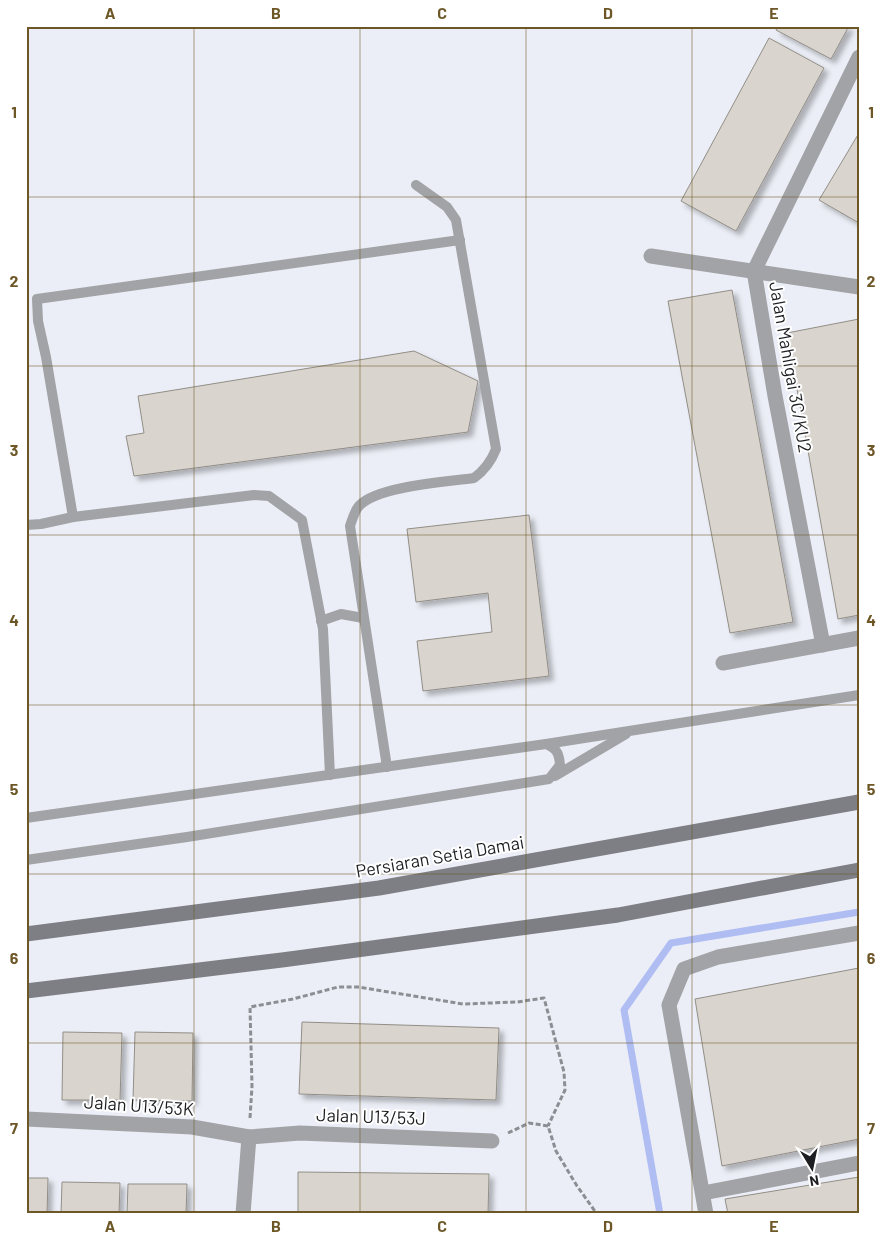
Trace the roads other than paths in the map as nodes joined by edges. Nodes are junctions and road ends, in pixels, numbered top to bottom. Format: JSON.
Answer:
{"nodes":[{"id":1,"x":859,"y":57,"type":"edge"},
{"id":2,"x":416,"y":185,"type":"dead end"},
{"id":3,"x":460,"y":240,"type":"junction"},
{"id":4,"x":651,"y":256,"type":"dead end"},
{"id":5,"x":754,"y":271,"type":"junction"},
{"id":6,"x":859,"y":287,"type":"edge"},
{"id":7,"x":31,"y":300,"type":"edge"},
{"id":8,"x":72,"y":517,"type":"junction"},
{"id":9,"x":26,"y":525,"type":"edge"},
{"id":10,"x":363,"y":618,"type":"junction"},
{"id":11,"x":321,"y":621,"type":"junction"},
{"id":12,"x":859,"y":638,"type":"edge"},
{"id":13,"x":823,"y":645,"type":"junction"},
{"id":14,"x":723,"y":663,"type":"dead end"},
{"id":15,"x":859,"y":695,"type":"edge"},
{"id":16,"x":631,"y":731,"type":"junction"},
{"id":17,"x":546,"y":744,"type":"junction"},
{"id":18,"x":387,"y":767,"type":"junction"},
{"id":19,"x":330,"y":775,"type":"junction"},
{"id":20,"x":549,"y":779,"type":"junction"},
{"id":21,"x":859,"y":802,"type":"edge"},
{"id":22,"x":26,"y":818,"type":"edge"},
{"id":23,"x":26,"y":860,"type":"edge"},
{"id":24,"x":859,"y":870,"type":"edge"},
{"id":25,"x":859,"y":933,"type":"edge"},
{"id":26,"x":26,"y":934,"type":"edge"},
{"id":27,"x":26,"y":991,"type":"edge"},
{"id":28,"x":26,"y":1118,"type":"edge"},
{"id":29,"x":249,"y":1137,"type":"junction"},
{"id":30,"x":492,"y":1141,"type":"road end"},
{"id":31,"x":859,"y":1163,"type":"edge"},
{"id":32,"x":703,"y":1192,"type":"junction"},
{"id":33,"x":243,"y":1214,"type":"edge"},
{"id":34,"x":706,"y":1214,"type":"edge"}],
"edges":[{"from":1,"to":5,"type":"street","name":"Jalan Mahligai 3C/KU2"},
{"from":2,"to":3,"type":"lane"},
{"from":3,"to":7,"type":"lane"},
{"from":3,"to":10,"type":"lane"},
{"from":4,"to":5,"type":"street"},
{"from":5,"to":6,"type":"street"},
{"from":5,"to":13,"type":"street","name":"Jalan Mahligai 3C/KU2"},
{"from":7,"to":8,"type":"lane"},
{"from":8,"to":9,"type":"lane"},
{"from":8,"to":11,"type":"lane"},
{"from":10,"to":11,"type":"lane"},
{"from":10,"to":18,"type":"lane"},
{"from":11,"to":19,"type":"lane"},
{"from":12,"to":13,"type":"street"},
{"from":13,"to":14,"type":"street"},
{"from":15,"to":16,"type":"lane"},
{"from":16,"to":17,"type":"lane"},
{"from":16,"to":20,"type":"lane"},
{"from":17,"to":18,"type":"lane"},
{"from":17,"to":20,"type":"lane"},
{"from":18,"to":19,"type":"lane"},
{"from":19,"to":22,"type":"lane"},
{"from":20,"to":23,"type":"lane"},
{"from":21,"to":26,"type":"street","name":"Persiaran Setia Damai"},
{"from":24,"to":27,"type":"street"},
{"from":25,"to":32,"type":"street"},
{"from":28,"to":29,"type":"street","name":"Jalan U13/53K"},
{"from":29,"to":30,"type":"street","name":"Jalan U13/53J"},
{"from":29,"to":33,"type":"street"},
{"from":31,"to":32,"type":"street"},
{"from":32,"to":34,"type":"street"}]}
